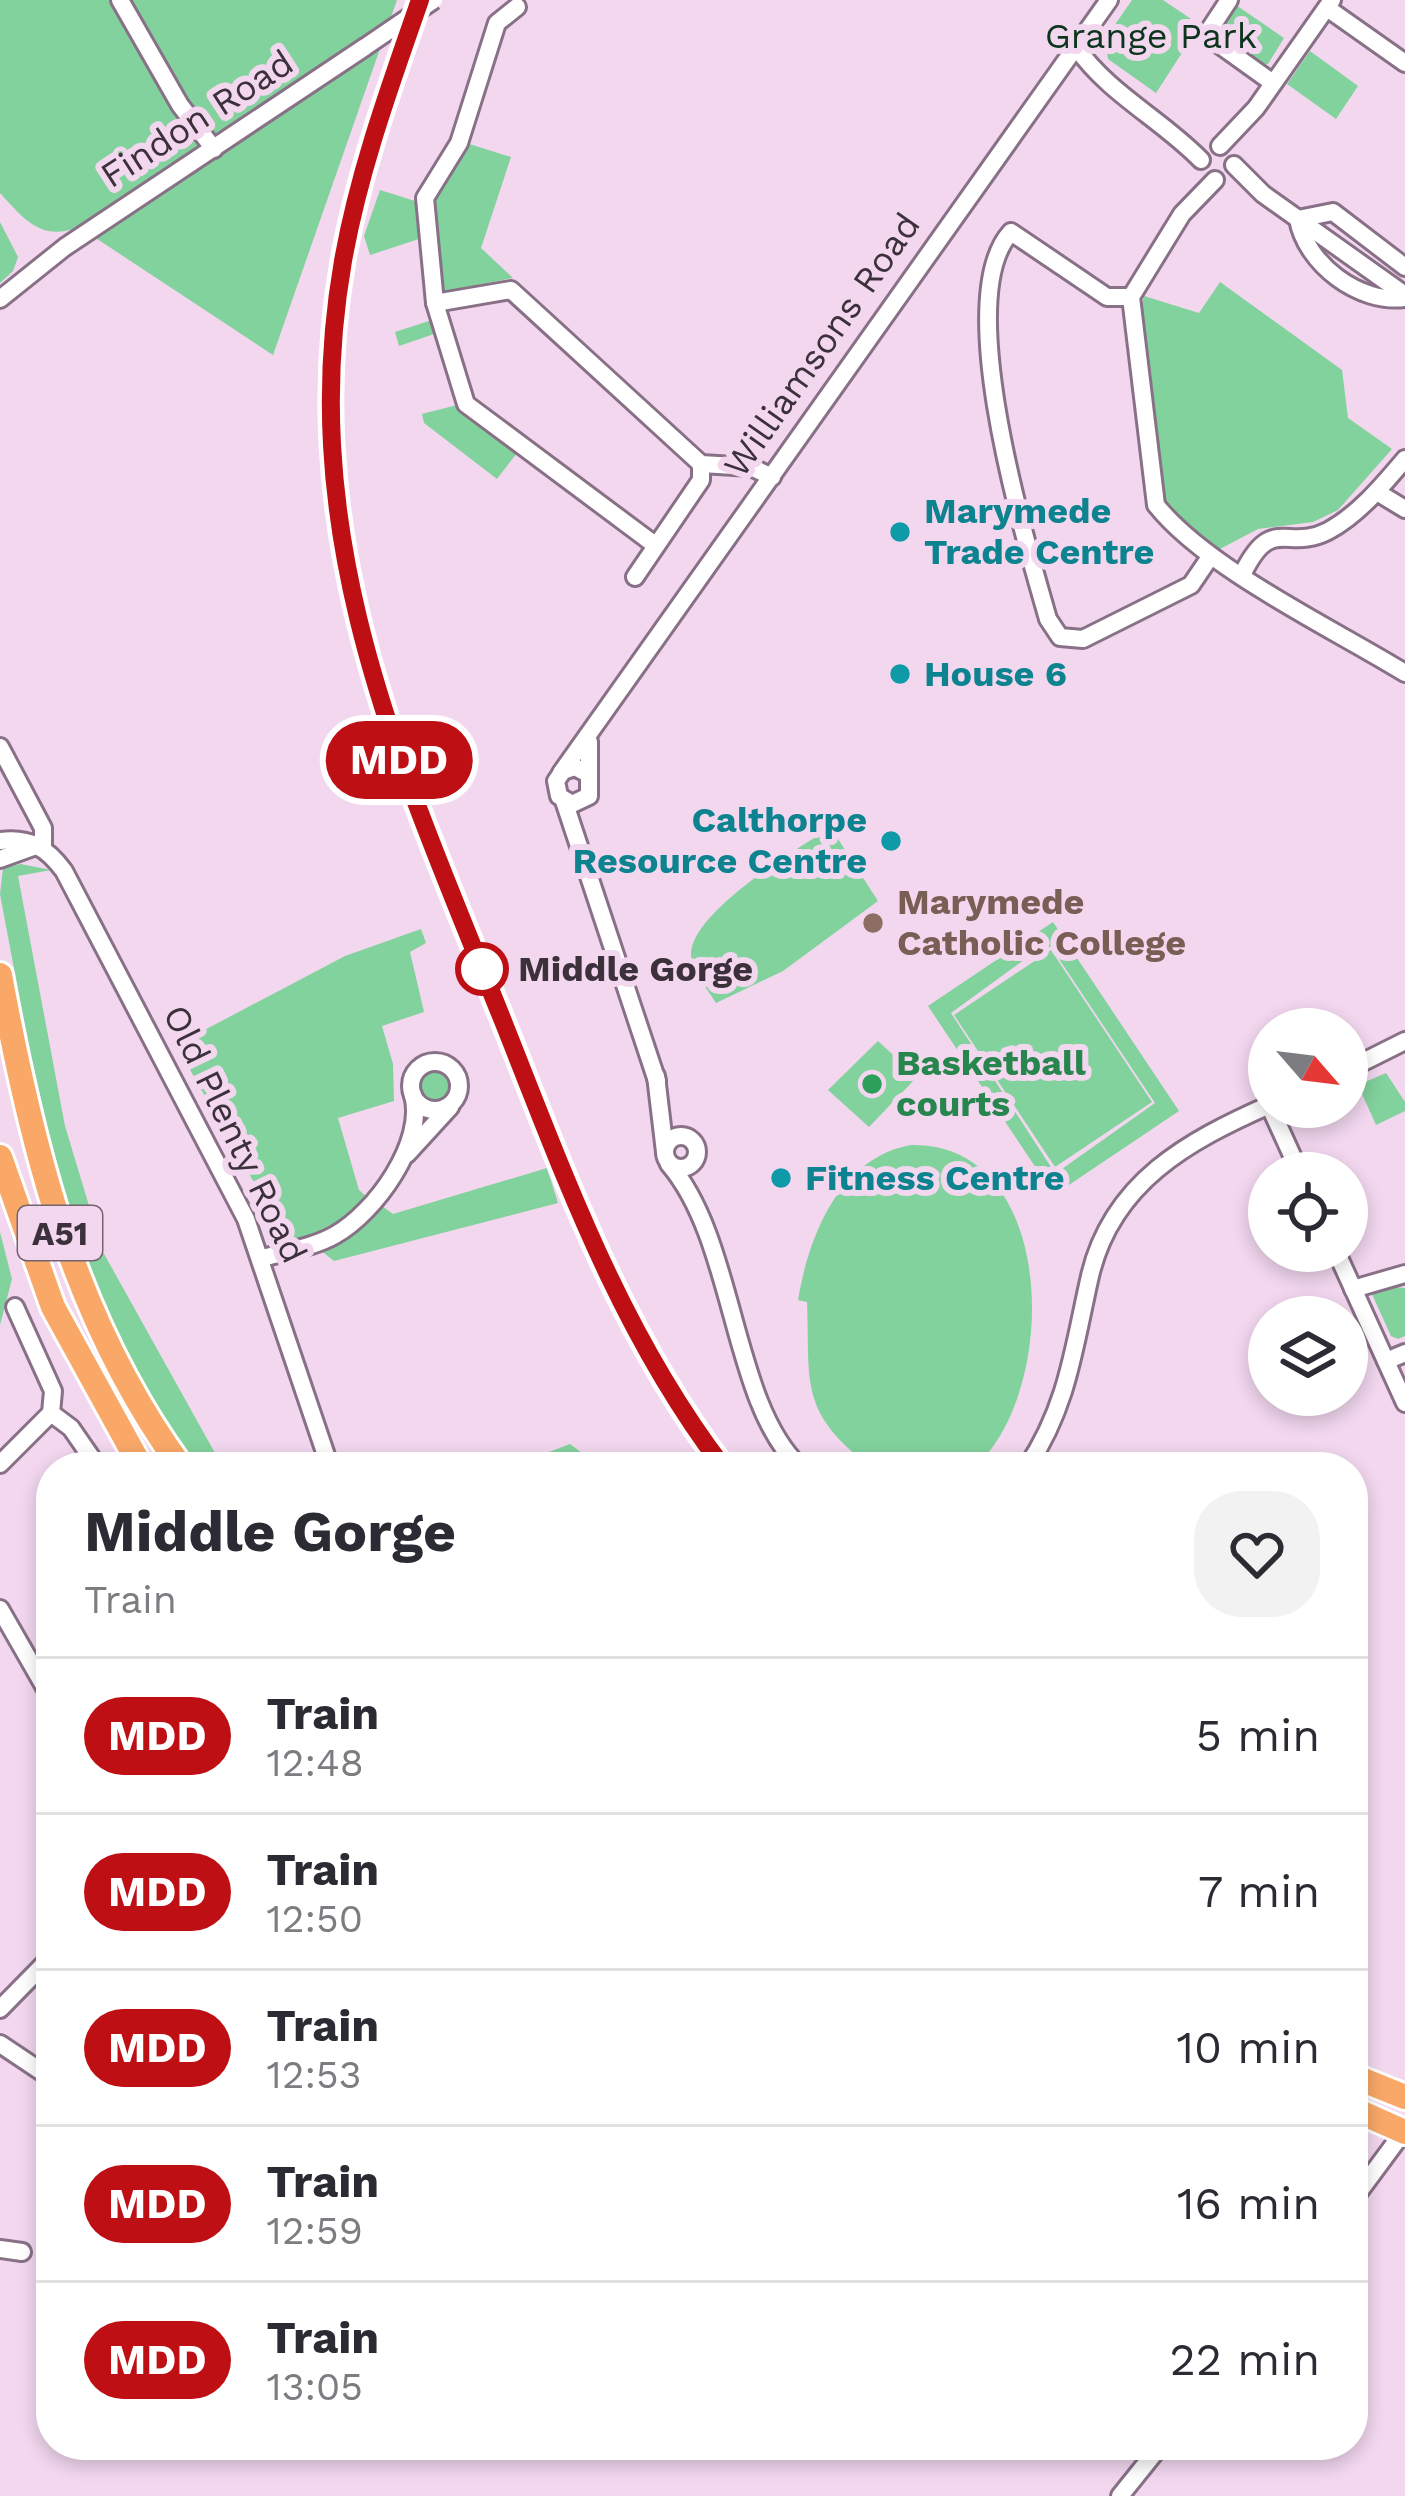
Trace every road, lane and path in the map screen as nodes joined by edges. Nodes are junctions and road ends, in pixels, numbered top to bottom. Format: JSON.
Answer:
{"nodes":[{"id":1,"x":120,"y":0,"type":"edge"},
{"id":2,"x":434,"y":0,"type":"edge"},
{"id":3,"x":1109,"y":0,"type":"edge"},
{"id":4,"x":1229,"y":0,"type":"edge"},
{"id":5,"x":1329,"y":4,"type":"edge"},
{"id":6,"x":517,"y":8,"type":"dead end"},
{"id":7,"x":1076,"y":47,"type":"junction"},
{"id":8,"x":1405,"y":62,"type":"edge"},
{"id":9,"x":1059,"y":72,"type":"junction"},
{"id":10,"x":1097,"y":78,"type":"junction"},
{"id":11,"x":1273,"y":83,"type":"junction"},
{"id":12,"x":208,"y":152,"type":"junction"},
{"id":13,"x":1218,"y":163,"type":"junction"},
{"id":14,"x":1298,"y":219,"type":"junction"},
{"id":15,"x":1405,"y":267,"type":"edge"},
{"id":16,"x":1405,"y":296,"type":"edge"},
{"id":17,"x":1131,"y":297,"type":"junction"},
{"id":18,"x":0,"y":299,"type":"edge"},
{"id":19,"x":435,"y":303,"type":"junction"},
{"id":20,"x":1405,"y":459,"type":"edge"},
{"id":21,"x":701,"y":464,"type":"junction"},
{"id":22,"x":772,"y":477,"type":"junction"},
{"id":23,"x":1377,"y":492,"type":"junction"},
{"id":24,"x":1405,"y":509,"type":"edge"},
{"id":25,"x":656,"y":545,"type":"junction"},
{"id":26,"x":1210,"y":557,"type":"junction"},
{"id":27,"x":1243,"y":574,"type":"junction"},
{"id":28,"x":635,"y":577,"type":"dead end"},
{"id":29,"x":1405,"y":673,"type":"edge"},
{"id":30,"x":594,"y":730,"type":"junction"},
{"id":31,"x":0,"y":747,"type":"edge"},
{"id":32,"x":561,"y":772,"type":"junction"},
{"id":33,"x":588,"y":774,"type":"junction"},
{"id":34,"x":587,"y":798,"type":"junction"},
{"id":35,"x":564,"y":801,"type":"junction"},
{"id":36,"x":4,"y":836,"type":"edge"},
{"id":37,"x":40,"y":847,"type":"junction"},
{"id":38,"x":578,"y":848,"type":"junction"},
{"id":39,"x":0,"y":859,"type":"edge"},
{"id":40,"x":616,"y":960,"type":"junction"},
{"id":41,"x":0,"y":975,"type":"edge"},
{"id":42,"x":9,"y":1024,"type":"junction"},
{"id":43,"x":1401,"y":1050,"type":"edge"},
{"id":44,"x":0,"y":1058,"type":"edge"},
{"id":45,"x":1368,"y":1062,"type":"edge"},
{"id":46,"x":655,"y":1077,"type":"junction"},
{"id":47,"x":412,"y":1095,"type":"junction"},
{"id":48,"x":661,"y":1100,"type":"junction"},
{"id":49,"x":453,"y":1103,"type":"junction"},
{"id":50,"x":1248,"y":1116,"type":"edge"},
{"id":51,"x":688,"y":1138,"type":"junction"},
{"id":52,"x":0,"y":1157,"type":"edge"},
{"id":53,"x":696,"y":1157,"type":"junction"},
{"id":54,"x":667,"y":1158,"type":"junction"},
{"id":55,"x":401,"y":1159,"type":"junction"},
{"id":56,"x":697,"y":1204,"type":"junction"},
{"id":57,"x":263,"y":1258,"type":"junction"},
{"id":58,"x":1345,"y":1272,"type":"edge"},
{"id":59,"x":1405,"y":1274,"type":"edge"},
{"id":60,"x":1353,"y":1289,"type":"junction"},
{"id":61,"x":14,"y":1306,"type":"dead end"},
{"id":62,"x":1405,"y":1352,"type":"edge"},
{"id":63,"x":1386,"y":1361,"type":"junction"},
{"id":64,"x":1405,"y":1403,"type":"edge"},
{"id":65,"x":51,"y":1413,"type":"junction"},
{"id":66,"x":88,"y":1452,"type":"edge"},
{"id":67,"x":132,"y":1452,"type":"edge"},
{"id":68,"x":172,"y":1452,"type":"edge"},
{"id":69,"x":325,"y":1452,"type":"edge"},
{"id":70,"x":789,"y":1452,"type":"edge"},
{"id":71,"x":1034,"y":1452,"type":"edge"},
{"id":72,"x":0,"y":1465,"type":"edge"},
{"id":73,"x":0,"y":1609,"type":"edge"},
{"id":74,"x":36,"y":1672,"type":"edge"},
{"id":75,"x":36,"y":1972,"type":"edge"},
{"id":76,"x":1,"y":2007,"type":"edge"},
{"id":77,"x":0,"y":2048,"type":"edge"},
{"id":78,"x":36,"y":2068,"type":"edge"},
{"id":79,"x":1368,"y":2082,"type":"edge"},
{"id":80,"x":1405,"y":2097,"type":"edge"},
{"id":81,"x":1368,"y":2115,"type":"edge"},
{"id":82,"x":1405,"y":2129,"type":"edge"},
{"id":83,"x":1368,"y":2180,"type":"edge"},
{"id":84,"x":0,"y":2249,"type":"edge"},
{"id":85,"x":22,"y":2252,"type":"dead end"},
{"id":86,"x":1149,"y":2460,"type":"edge"},
{"id":87,"x":1120,"y":2496,"type":"edge"}],
"edges":[{"from":1,"to":12,"type":"street"},
{"from":2,"to":12,"type":"street","name":"Findon Road","bridge":true},
{"from":3,"to":7,"type":"street","name":"Williamsons Road"},
{"from":4,"to":11,"type":"street"},
{"from":5,"to":8,"type":"street"},
{"from":5,"to":11,"type":"street"},
{"from":6,"to":19,"type":"street"},
{"from":7,"to":9,"type":"street","name":"Williamsons Road"},
{"from":7,"to":10,"type":"street"},
{"from":9,"to":10,"type":"street"},
{"from":9,"to":22,"type":"street","name":"Williamsons Road"},
{"from":10,"to":13,"type":"street"},
{"from":11,"to":13,"type":"street"},
{"from":12,"to":18,"type":"street","name":"Findon Road"},
{"from":13,"to":14,"type":"street"},
{"from":13,"to":17,"type":"street"},
{"from":14,"to":15,"type":"street"},
{"from":14,"to":16,"type":"street"},
{"from":17,"to":26,"type":"street"},
{"from":17,"to":26,"type":"street"},
{"from":19,"to":21,"type":"street"},
{"from":19,"to":25,"type":"street"},
{"from":20,"to":23,"type":"street"},
{"from":21,"to":22,"type":"street"},
{"from":21,"to":25,"type":"street","name":"Williamsons Road"},
{"from":22,"to":30,"type":"street","name":"Williamsons Road"},
{"from":23,"to":24,"type":"street"},
{"from":23,"to":27,"type":"street"},
{"from":25,"to":28,"type":"street","name":"Williamsons Road"},
{"from":26,"to":27,"type":"street"},
{"from":27,"to":29,"type":"street"},
{"from":30,"to":32,"type":"street","name":"Williamsons Road"},
{"from":30,"to":33,"type":"street","name":"Williamsons Road"},
{"from":31,"to":37,"type":"street","name":"Old Plenty Road"},
{"from":32,"to":33,"type":"street"},
{"from":32,"to":35,"type":"street"},
{"from":33,"to":34,"type":"street"},
{"from":34,"to":35,"type":"street"},
{"from":34,"to":38,"type":"street"},
{"from":35,"to":38,"type":"street"},
{"from":36,"to":37,"type":"street"},
{"from":37,"to":39,"type":"street"},
{"from":37,"to":57,"type":"street","name":"Old Plenty Road"},
{"from":38,"to":40,"type":"street"},
{"from":40,"to":46,"type":"street"},
{"from":40,"to":46,"type":"street"},
{"from":41,"to":42,"type":"highway","number":"A51"},
{"from":42,"to":44,"type":"highway"},
{"from":42,"to":68,"type":"highway","number":"A51"},
{"from":43,"to":45,"type":"street"},
{"from":46,"to":48,"type":"street"},
{"from":47,"to":49,"type":"street"},
{"from":47,"to":49,"type":"street"},
{"from":47,"to":55,"type":"street"},
{"from":48,"to":51,"type":"street"},
{"from":48,"to":54,"type":"street"},
{"from":49,"to":55,"type":"street"},
{"from":50,"to":71,"type":"street"},
{"from":51,"to":53,"type":"street"},
{"from":51,"to":54,"type":"street"},
{"from":52,"to":67,"type":"highway","number":"A51"},
{"from":53,"to":54,"type":"street"},
{"from":53,"to":56,"type":"street"},
{"from":54,"to":56,"type":"street"},
{"from":55,"to":57,"type":"street"},
{"from":56,"to":70,"type":"street"},
{"from":57,"to":69,"type":"street","name":"Old Plenty Road"},
{"from":58,"to":60,"type":"street"},
{"from":59,"to":60,"type":"street"},
{"from":60,"to":63,"type":"street"},
{"from":61,"to":65,"type":"street"},
{"from":62,"to":63,"type":"street"},
{"from":63,"to":64,"type":"street"},
{"from":65,"to":66,"type":"street"},
{"from":65,"to":72,"type":"street"},
{"from":73,"to":74,"type":"street"},
{"from":75,"to":76,"type":"street"},
{"from":77,"to":78,"type":"street"},
{"from":79,"to":80,"type":"highway"},
{"from":81,"to":82,"type":"highway"},
{"from":82,"to":83,"type":"street"},
{"from":84,"to":85,"type":"street"},
{"from":86,"to":87,"type":"street"}]}
